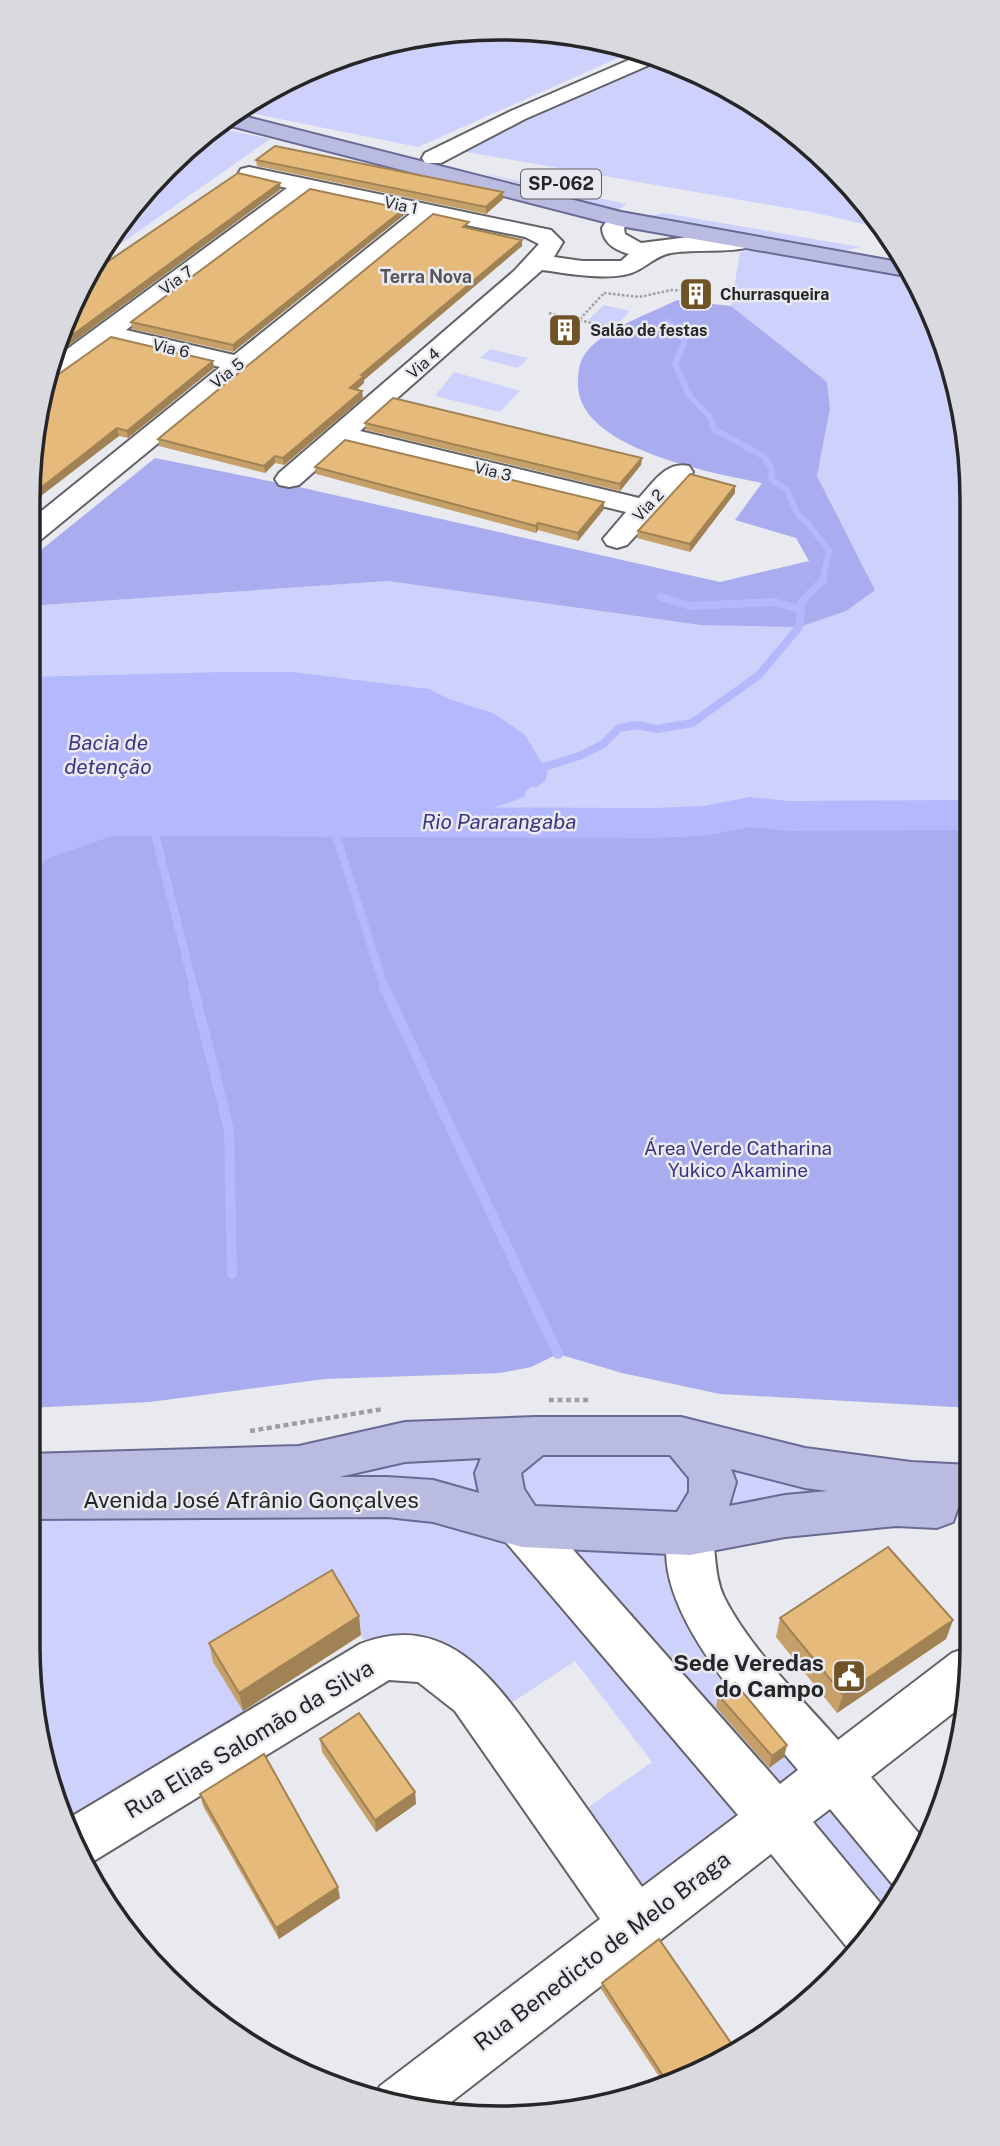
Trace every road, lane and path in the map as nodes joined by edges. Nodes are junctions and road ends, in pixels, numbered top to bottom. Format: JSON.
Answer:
{"nodes":[{"id":1,"x":640,"y":63,"type":"edge"},
{"id":2,"x":242,"y":120,"type":"edge"},
{"id":3,"x":241,"y":121,"type":"edge"},
{"id":4,"x":433,"y":158,"type":"junction"},
{"id":5,"x":248,"y":174,"type":"edge"},
{"id":6,"x":305,"y":186,"type":"junction"},
{"id":7,"x":604,"y":192,"type":"dead end"},
{"id":8,"x":427,"y":211,"type":"junction"},
{"id":9,"x":695,"y":211,"type":"dead end"},
{"id":10,"x":620,"y":219,"type":"junction"},
{"id":11,"x":734,"y":219,"type":"junction"},
{"id":12,"x":743,"y":242,"type":"junction"},
{"id":13,"x":884,"y":248,"type":"edge"},
{"id":14,"x":544,"y":253,"type":"junction"},
{"id":15,"x":615,"y":266,"type":"junction"},
{"id":16,"x":897,"y":269,"type":"edge"},
{"id":17,"x":688,"y":291,"type":"dead end"},
{"id":18,"x":603,"y":293,"type":"junction"},
{"id":19,"x":549,"y":313,"type":"dead end"},
{"id":20,"x":579,"y":320,"type":"junction"},
{"id":21,"x":105,"y":332,"type":"junction"},
{"id":22,"x":604,"y":335,"type":"dead end"},
{"id":23,"x":238,"y":364,"type":"junction"},
{"id":24,"x":61,"y":366,"type":"edge"},
{"id":25,"x":342,"y":435,"type":"junction"},
{"id":26,"x":679,"y":472,"type":"dead end"},
{"id":27,"x":289,"y":480,"type":"dead end"},
{"id":28,"x":644,"y":508,"type":"junction"},
{"id":29,"x":40,"y":526,"type":"edge"},
{"id":30,"x":617,"y":539,"type":"dead end"},
{"id":31,"x":535,"y":1436,"type":"junction"},
{"id":32,"x":681,"y":1436,"type":"junction"},
{"id":33,"x":40,"y":1474,"type":"edge"},
{"id":34,"x":960,"y":1484,"type":"edge"},
{"id":35,"x":40,"y":1499,"type":"edge"},
{"id":36,"x":960,"y":1508,"type":"edge"},
{"id":37,"x":522,"y":1526,"type":"junction"},
{"id":38,"x":690,"y":1534,"type":"junction"},
{"id":39,"x":959,"y":1679,"type":"edge"},
{"id":40,"x":805,"y":1797,"type":"junction"},
{"id":41,"x":83,"y":1839,"type":"edge"},
{"id":42,"x":905,"y":1862,"type":"edge"},
{"id":43,"x":636,"y":1925,"type":"junction"},
{"id":44,"x":866,"y":1925,"type":"edge"},
{"id":45,"x":411,"y":2097,"type":"edge"}],
"edges":[{"from":1,"to":4,"type":"street"},
{"from":2,"to":4,"type":"main road","number":"SP-062"},
{"from":3,"to":10,"type":"main road","number":"SP-062"},
{"from":4,"to":7,"type":"main road","number":"SP-062"},
{"from":5,"to":6,"type":"street","name":"Via 1"},
{"from":6,"to":8,"type":"street","name":"Via 1"},
{"from":6,"to":21,"type":"street","name":"Via 7"},
{"from":8,"to":14,"type":"street","name":"Via 1"},
{"from":8,"to":23,"type":"street","name":"Via 5"},
{"from":9,"to":11,"type":"main road"},
{"from":10,"to":11,"type":"main road"},
{"from":10,"to":12,"type":"main road","number":"SP-062"},
{"from":10,"to":15,"type":"street"},
{"from":11,"to":13,"type":"main road"},
{"from":12,"to":15,"type":"street"},
{"from":12,"to":16,"type":"main road","number":"SP-062"},
{"from":14,"to":15,"type":"street","name":"Via 1"},
{"from":14,"to":25,"type":"street","name":"Via 4"},
{"from":15,"to":18,"type":"path"},
{"from":17,"to":18,"type":"path"},
{"from":18,"to":20,"type":"path"},
{"from":19,"to":20,"type":"path"},
{"from":20,"to":22,"type":"path"},
{"from":21,"to":23,"type":"street","name":"Via 6"},
{"from":21,"to":24,"type":"street","name":"Via 7"},
{"from":23,"to":29,"type":"street","name":"Via 5"},
{"from":25,"to":27,"type":"street","name":"Via 4"},
{"from":25,"to":28,"type":"street","name":"Via 3"},
{"from":26,"to":28,"type":"street","name":"Via 2"},
{"from":28,"to":30,"type":"street","name":"Via 2"},
{"from":31,"to":32,"type":"main road","name":"Avenida José Afrânio Gonçalves"},
{"from":31,"to":33,"type":"main road","name":"Avenida José Afrânio Gonçalves"},
{"from":31,"to":37,"type":"main road"},
{"from":32,"to":34,"type":"main road","name":"Avenida José Afrânio Gonçalves"},
{"from":32,"to":38,"type":"main road"},
{"from":35,"to":37,"type":"main road","name":"Avenida José Afrânio Gonçalves"},
{"from":36,"to":38,"type":"main road","name":"Avenida José Afrânio Gonçalves"},
{"from":37,"to":38,"type":"main road","name":"Avenida José Afrânio Gonçalves"},
{"from":37,"to":40,"type":"street"},
{"from":38,"to":40,"type":"street"},
{"from":39,"to":40,"type":"street","name":"Rua Benedicto de Melo Braga"},
{"from":40,"to":42,"type":"street"},
{"from":40,"to":43,"type":"street","name":"Rua Benedicto de Melo Braga"},
{"from":40,"to":44,"type":"street"},
{"from":41,"to":43,"type":"street","name":"Rua Elias Salomão da Silva"},
{"from":43,"to":45,"type":"street","name":"Rua Benedicto de Melo Braga"}]}
